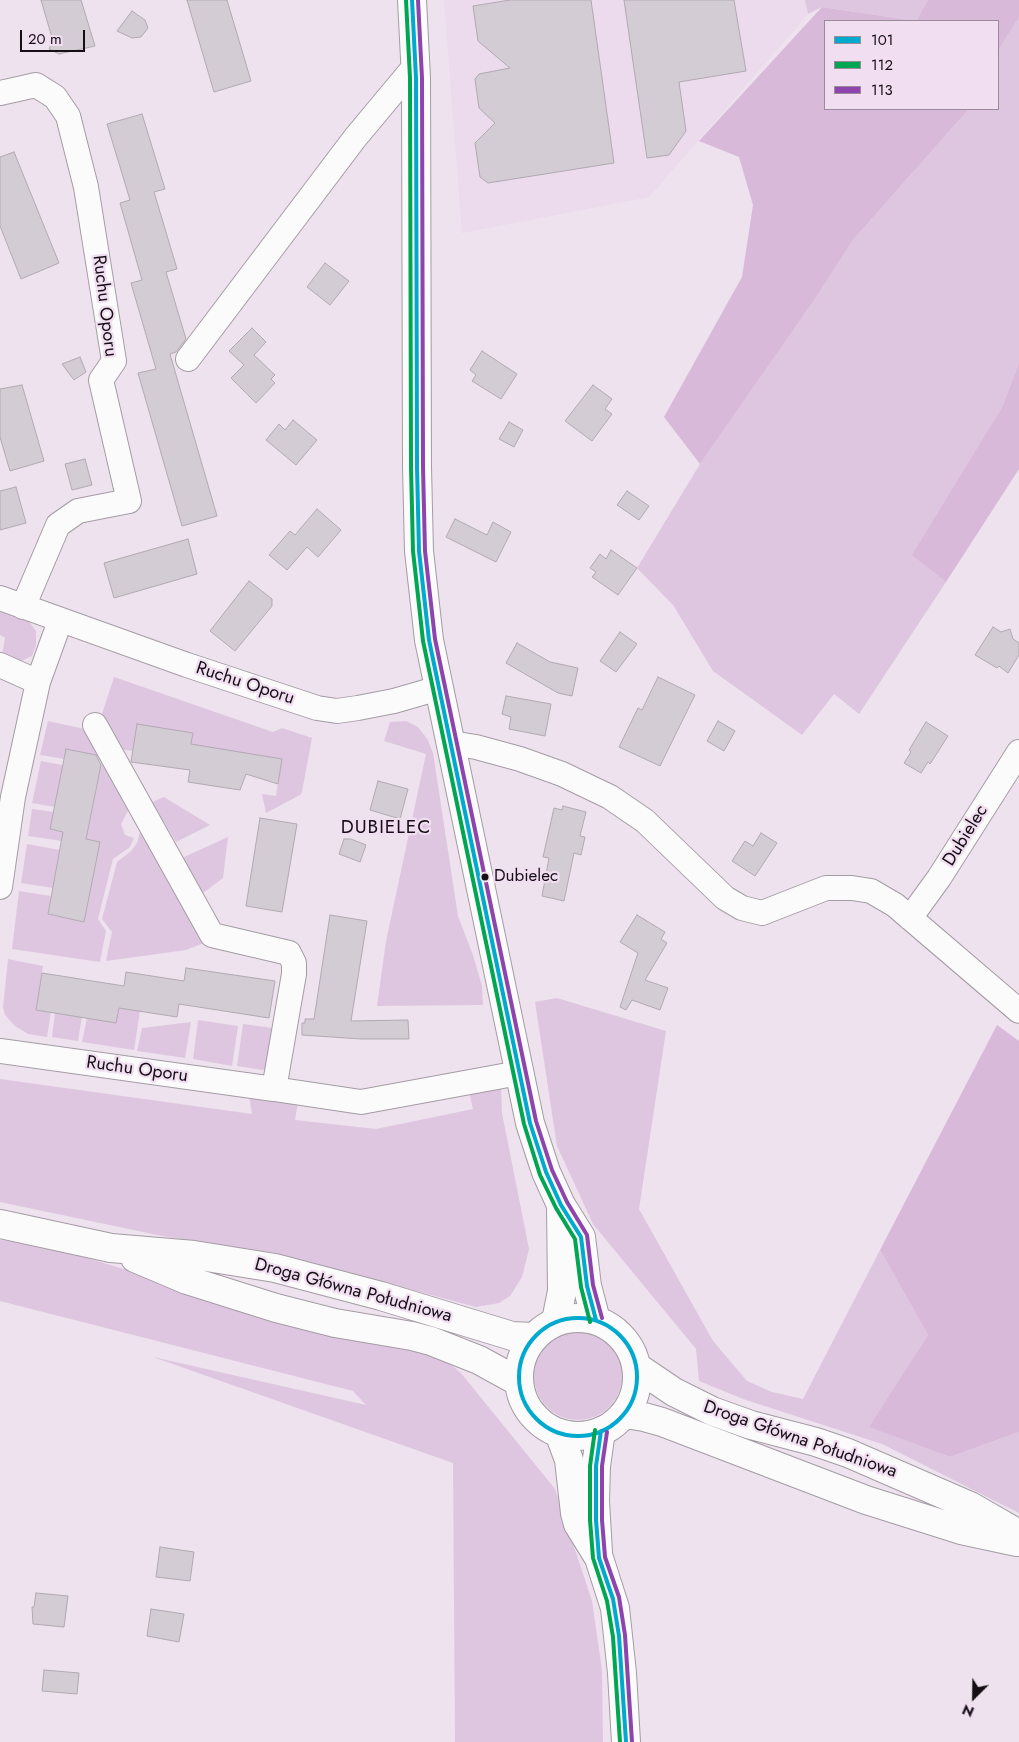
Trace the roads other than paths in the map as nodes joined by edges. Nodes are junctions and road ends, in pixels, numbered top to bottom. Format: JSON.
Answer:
{"nodes":[{"id":1,"x":412,"y":0,"type":"edge"},
{"id":2,"x":416,"y":66,"type":"junction"},
{"id":3,"x":0,"y":94,"type":"edge"},
{"id":4,"x":188,"y":359,"type":"dead end"},
{"id":5,"x":0,"y":598,"type":"edge"},
{"id":6,"x":23,"y":606,"type":"junction"},
{"id":7,"x":60,"y":621,"type":"junction"},
{"id":8,"x":0,"y":665,"type":"edge"},
{"id":9,"x":38,"y":682,"type":"junction"},
{"id":10,"x":439,"y":688,"type":"junction"},
{"id":11,"x":95,"y":725,"type":"dead end"},
{"id":12,"x":451,"y":742,"type":"junction"},
{"id":13,"x":1019,"y":752,"type":"edge"},
{"id":14,"x":6,"y":796,"type":"edge"},
{"id":15,"x":0,"y":887,"type":"edge"},
{"id":16,"x":910,"y":918,"type":"junction"},
{"id":17,"x":1019,"y":1011,"type":"edge"},
{"id":18,"x":0,"y":1051,"type":"edge"},
{"id":19,"x":519,"y":1073,"type":"junction"},
{"id":20,"x":274,"y":1089,"type":"junction"},
{"id":21,"x":561,"y":1205,"type":"junction"},
{"id":22,"x":0,"y":1224,"type":"edge"},
{"id":23,"x":111,"y":1248,"type":"junction"},
{"id":24,"x":596,"y":1320,"type":"junction"},
{"id":25,"x":556,"y":1322,"type":"junction"},
{"id":26,"x":533,"y":1337,"type":"junction"},
{"id":27,"x":637,"y":1367,"type":"junction"},
{"id":28,"x":519,"y":1382,"type":"junction"},
{"id":29,"x":624,"y":1414,"type":"junction"},
{"id":30,"x":602,"y":1431,"type":"junction"},
{"id":31,"x":559,"y":1432,"type":"junction"},
{"id":32,"x":1019,"y":1534,"type":"edge"},
{"id":33,"x":1019,"y":1542,"type":"edge"},
{"id":34,"x":599,"y":1558,"type":"junction"},
{"id":35,"x":626,"y":1742,"type":"edge"}],
"edges":[{"from":1,"to":2,"type":"main road"},
{"from":2,"to":4,"type":"street"},
{"from":2,"to":10,"type":"main road"},
{"from":3,"to":6,"type":"street","name":"Ruchu Oporu"},
{"from":5,"to":6,"type":"street","name":"Ruchu Oporu"},
{"from":6,"to":7,"type":"street","name":"Ruchu Oporu"},
{"from":7,"to":9,"type":"street"},
{"from":7,"to":10,"type":"street","name":"Ruchu Oporu"},
{"from":8,"to":9,"type":"street"},
{"from":9,"to":14,"type":"street"},
{"from":10,"to":12,"type":"main road"},
{"from":11,"to":20,"type":"street"},
{"from":12,"to":16,"type":"street"},
{"from":12,"to":19,"type":"main road"},
{"from":13,"to":16,"type":"street","name":"Dubielec"},
{"from":14,"to":15,"type":"street"},
{"from":16,"to":17,"type":"street"},
{"from":18,"to":20,"type":"street","name":"Ruchu Oporu"},
{"from":19,"to":20,"type":"street","name":"Ruchu Oporu"},
{"from":19,"to":21,"type":"main road"},
{"from":21,"to":24,"type":"main road"},
{"from":21,"to":25,"type":"main road"},
{"from":22,"to":23,"type":"main road","name":"Droga Główna Południowa"},
{"from":23,"to":26,"type":"main road","name":"Droga Główna Południowa"},
{"from":23,"to":28,"type":"main road","name":"Droga Główna Południowa"},
{"from":24,"to":25,"type":"main road"},
{"from":24,"to":27,"type":"main road"},
{"from":25,"to":26,"type":"main road"},
{"from":26,"to":28,"type":"main road"},
{"from":27,"to":29,"type":"main road"},
{"from":27,"to":32,"type":"main road","name":"Droga Główna Południowa"},
{"from":28,"to":31,"type":"main road"},
{"from":29,"to":30,"type":"main road"},
{"from":29,"to":33,"type":"main road","name":"Droga Główna Południowa"},
{"from":30,"to":31,"type":"main road"},
{"from":30,"to":34,"type":"main road"},
{"from":31,"to":34,"type":"main road"},
{"from":34,"to":35,"type":"main road"}]}
